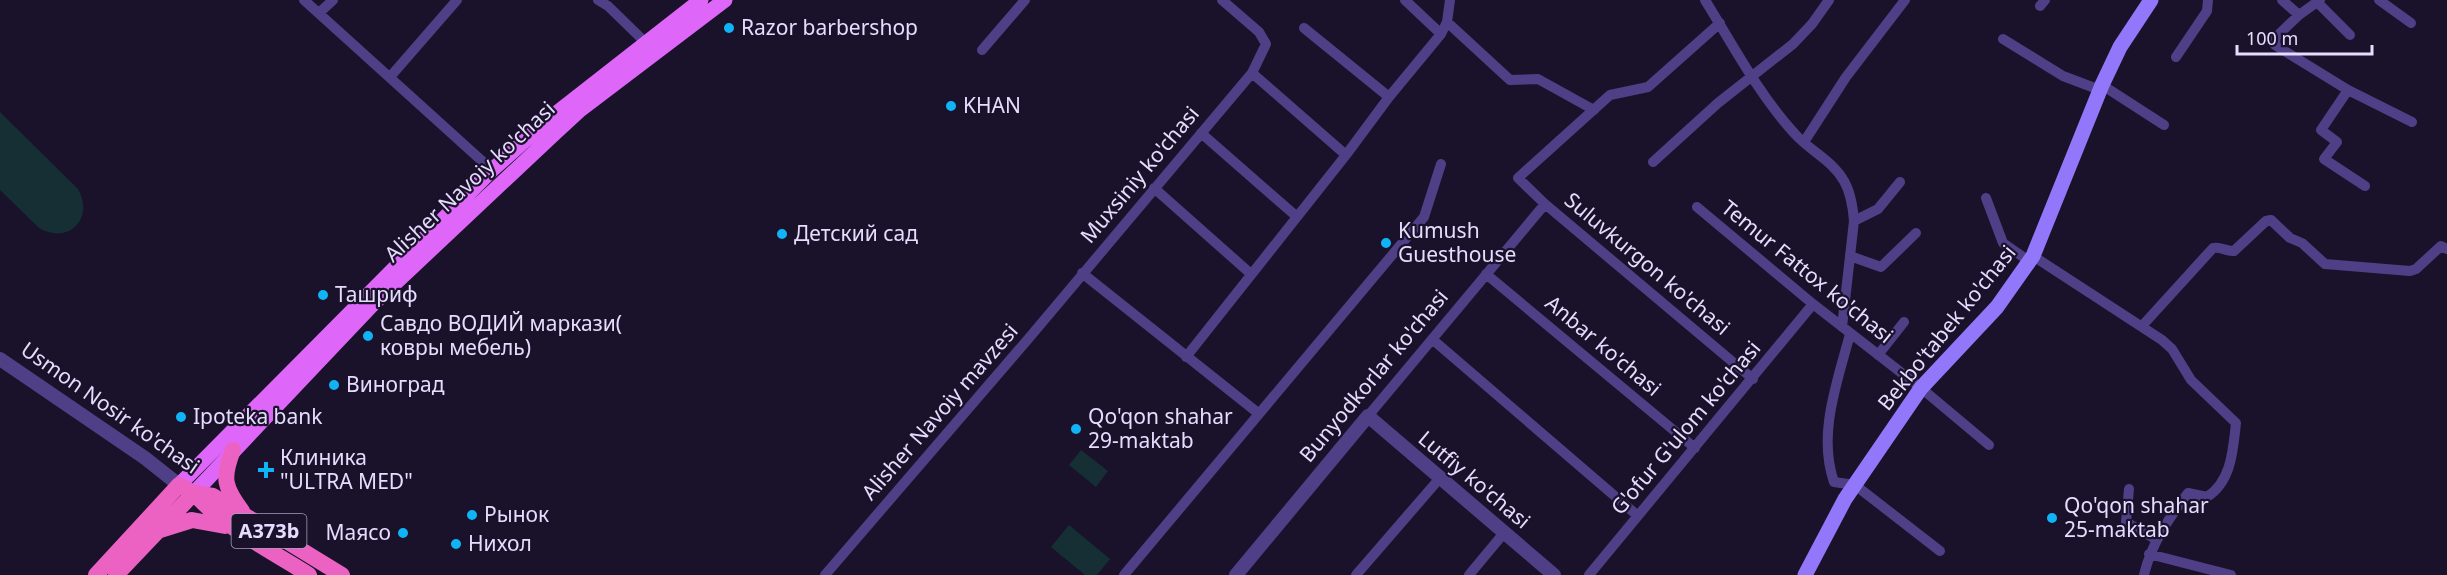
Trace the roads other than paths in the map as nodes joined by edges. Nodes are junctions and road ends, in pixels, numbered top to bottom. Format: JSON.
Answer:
{"nodes":[{"id":1,"x":304,"y":0,"type":"edge"},
{"id":2,"x":333,"y":0,"type":"edge"},
{"id":3,"x":457,"y":0,"type":"edge"},
{"id":4,"x":598,"y":0,"type":"edge"},
{"id":5,"x":701,"y":0,"type":"edge"},
{"id":6,"x":725,"y":0,"type":"edge"},
{"id":7,"x":1026,"y":0,"type":"edge"},
{"id":8,"x":1222,"y":0,"type":"edge"},
{"id":9,"x":1405,"y":0,"type":"edge"},
{"id":10,"x":1449,"y":0,"type":"edge"},
{"id":11,"x":1705,"y":0,"type":"edge"},
{"id":12,"x":1829,"y":0,"type":"edge"},
{"id":13,"x":1905,"y":0,"type":"edge"},
{"id":14,"x":2151,"y":0,"type":"edge"},
{"id":15,"x":2208,"y":0,"type":"edge"},
{"id":16,"x":2282,"y":0,"type":"edge"},
{"id":17,"x":2379,"y":0,"type":"edge"},
{"id":18,"x":2319,"y":1,"type":"edge"},
{"id":19,"x":319,"y":13,"type":"junction"},
{"id":20,"x":2299,"y":15,"type":"junction"},
{"id":21,"x":1447,"y":22,"type":"junction"},
{"id":22,"x":1720,"y":23,"type":"junction"},
{"id":23,"x":2411,"y":23,"type":"dead end"},
{"id":24,"x":1304,"y":28,"type":"dead end"},
{"id":25,"x":1442,"y":34,"type":"junction"},
{"id":26,"x":2350,"y":35,"type":"dead end"},
{"id":27,"x":2003,"y":39,"type":"dead end"},
{"id":28,"x":646,"y":43,"type":"junction"},
{"id":29,"x":982,"y":50,"type":"dead end"},
{"id":30,"x":2176,"y":57,"type":"dead end"},
{"id":31,"x":1251,"y":73,"type":"junction"},
{"id":32,"x":390,"y":77,"type":"junction"},
{"id":33,"x":1753,"y":77,"type":"junction"},
{"id":34,"x":2101,"y":87,"type":"junction"},
{"id":35,"x":2348,"y":90,"type":"junction"},
{"id":36,"x":1389,"y":97,"type":"junction"},
{"id":37,"x":1594,"y":110,"type":"junction"},
{"id":38,"x":2412,"y":122,"type":"dead end"},
{"id":39,"x":2164,"y":125,"type":"dead end"},
{"id":40,"x":1201,"y":133,"type":"junction"},
{"id":41,"x":1804,"y":142,"type":"junction"},
{"id":42,"x":1346,"y":155,"type":"junction"},
{"id":43,"x":1653,"y":162,"type":"dead end"},
{"id":44,"x":1441,"y":164,"type":"dead end"},
{"id":45,"x":492,"y":170,"type":"junction"},
{"id":46,"x":1900,"y":182,"type":"dead end"},
{"id":47,"x":2365,"y":186,"type":"dead end"},
{"id":48,"x":1154,"y":188,"type":"junction"},
{"id":49,"x":1986,"y":198,"type":"dead end"},
{"id":50,"x":1545,"y":204,"type":"junction"},
{"id":51,"x":1697,"y":207,"type":"dead end"},
{"id":52,"x":1296,"y":216,"type":"junction"},
{"id":53,"x":1854,"y":221,"type":"junction"},
{"id":54,"x":1916,"y":233,"type":"dead end"},
{"id":55,"x":2447,"y":249,"type":"edge"},
{"id":56,"x":1850,"y":256,"type":"junction"},
{"id":57,"x":2031,"y":258,"type":"junction"},
{"id":58,"x":1082,"y":273,"type":"junction"},
{"id":59,"x":1251,"y":274,"type":"junction"},
{"id":60,"x":1486,"y":274,"type":"junction"},
{"id":61,"x":1813,"y":304,"type":"junction"},
{"id":62,"x":1904,"y":322,"type":"dead end"},
{"id":63,"x":2142,"y":326,"type":"junction"},
{"id":64,"x":1846,"y":330,"type":"junction"},
{"id":65,"x":1432,"y":339,"type":"junction"},
{"id":66,"x":1878,"y":355,"type":"junction"},
{"id":67,"x":1186,"y":357,"type":"junction"},
{"id":68,"x":0,"y":359,"type":"edge"},
{"id":69,"x":1754,"y":379,"type":"junction"},
{"id":70,"x":1922,"y":387,"type":"junction"},
{"id":71,"x":1258,"y":413,"type":"junction"},
{"id":72,"x":1368,"y":416,"type":"junction"},
{"id":73,"x":1989,"y":445,"type":"dead end"},
{"id":74,"x":1695,"y":448,"type":"junction"},
{"id":75,"x":233,"y":450,"type":"junction"},
{"id":76,"x":1440,"y":478,"type":"junction"},
{"id":77,"x":1855,"y":485,"type":"junction"},
{"id":78,"x":187,"y":489,"type":"junction"},
{"id":79,"x":2129,"y":489,"type":"dead end"},
{"id":80,"x":1638,"y":516,"type":"junction"},
{"id":81,"x":242,"y":524,"type":"junction"},
{"id":82,"x":157,"y":532,"type":"junction"},
{"id":83,"x":1504,"y":533,"type":"junction"},
{"id":84,"x":2157,"y":540,"type":"junction"},
{"id":85,"x":1940,"y":551,"type":"dead end"},
{"id":86,"x":2149,"y":554,"type":"junction"},
{"id":87,"x":96,"y":575,"type":"edge"},
{"id":88,"x":116,"y":575,"type":"edge"},
{"id":89,"x":309,"y":575,"type":"edge"},
{"id":90,"x":342,"y":575,"type":"edge"},
{"id":91,"x":825,"y":575,"type":"edge"},
{"id":92,"x":1124,"y":575,"type":"edge"},
{"id":93,"x":1236,"y":575,"type":"edge"},
{"id":94,"x":1356,"y":575,"type":"edge"},
{"id":95,"x":1469,"y":575,"type":"edge"},
{"id":96,"x":1554,"y":575,"type":"edge"},
{"id":97,"x":1589,"y":575,"type":"edge"},
{"id":98,"x":1805,"y":575,"type":"edge"},
{"id":99,"x":2144,"y":575,"type":"edge"},
{"id":100,"x":2231,"y":575,"type":"edge"}],
"edges":[{"from":1,"to":19,"type":"street"},
{"from":2,"to":19,"type":"street"},
{"from":3,"to":32,"type":"street"},
{"from":4,"to":28,"type":"street"},
{"from":5,"to":28,"type":"main road","name":"Alisher Navoiy ko'chasi"},
{"from":6,"to":75,"type":"main road","name":"Alisher Navoiy ko'chasi"},
{"from":7,"to":29,"type":"street"},
{"from":8,"to":31,"type":"street","name":"Muxsiniy ko'chasi"},
{"from":9,"to":25,"type":"street"},
{"from":10,"to":21,"type":"street"},
{"from":11,"to":22,"type":"street"},
{"from":12,"to":33,"type":"street"},
{"from":13,"to":41,"type":"street"},
{"from":14,"to":34,"type":"main road","name":"Bekbo'tabek ko'chasi"},
{"from":15,"to":30,"type":"street"},
{"from":16,"to":20,"type":"street"},
{"from":17,"to":23,"type":"street"},
{"from":18,"to":20,"type":"street"},
{"from":18,"to":26,"type":"street"},
{"from":19,"to":32,"type":"street"},
{"from":20,"to":35,"type":"street"},
{"from":21,"to":25,"type":"street"},
{"from":21,"to":37,"type":"street"},
{"from":22,"to":33,"type":"street"},
{"from":22,"to":37,"type":"street"},
{"from":24,"to":36,"type":"street"},
{"from":25,"to":36,"type":"street"},
{"from":27,"to":34,"type":"street"},
{"from":28,"to":45,"type":"main road","name":"Alisher Navoiy ko'chasi"},
{"from":31,"to":40,"type":"street","name":"Muxsiniy ko'chasi"},
{"from":31,"to":42,"type":"street"},
{"from":32,"to":45,"type":"street"},
{"from":33,"to":41,"type":"street"},
{"from":33,"to":43,"type":"street"},
{"from":34,"to":39,"type":"street"},
{"from":34,"to":57,"type":"main road","name":"Bekbo'tabek ko'chasi"},
{"from":35,"to":38,"type":"street"},
{"from":35,"to":47,"type":"street"},
{"from":36,"to":42,"type":"street"},
{"from":37,"to":50,"type":"street","name":"Suluvkurgon ko'chasi"},
{"from":40,"to":48,"type":"street","name":"Muxsiniy ko'chasi"},
{"from":40,"to":52,"type":"street"},
{"from":41,"to":53,"type":"street"},
{"from":42,"to":52,"type":"street"},
{"from":44,"to":71,"type":"street"},
{"from":45,"to":78,"type":"main road","name":"Alisher Navoiy ko'chasi"},
{"from":46,"to":53,"type":"street"},
{"from":48,"to":58,"type":"street","name":"Muxsiniy ko'chasi"},
{"from":48,"to":59,"type":"street"},
{"from":49,"to":57,"type":"street"},
{"from":50,"to":60,"type":"street","name":"Bunyodkorlar ko'chasi"},
{"from":50,"to":69,"type":"street","name":"Suluvkurgon ko'chasi"},
{"from":51,"to":61,"type":"street","name":"Temur Fattox ko'chasi"},
{"from":52,"to":59,"type":"street"},
{"from":53,"to":56,"type":"street"},
{"from":54,"to":56,"type":"street"},
{"from":55,"to":63,"type":"street"},
{"from":56,"to":64,"type":"street"},
{"from":57,"to":63,"type":"street"},
{"from":57,"to":70,"type":"main road","name":"Bekbo'tabek ko'chasi"},
{"from":58,"to":67,"type":"street","name":"Muxsiniy ko'chasi"},
{"from":58,"to":91,"type":"street","name":"Alisher Navoiy mavzesi"},
{"from":59,"to":67,"type":"street"},
{"from":60,"to":65,"type":"street","name":"Bunyodkorlar ko'chasi"},
{"from":60,"to":74,"type":"street","name":"Anbar ko'chasi"},
{"from":61,"to":64,"type":"street","name":"Temur Fattox ko'chasi"},
{"from":61,"to":69,"type":"street","name":"G'ofur G'ulom ko'chasi"},
{"from":62,"to":66,"type":"street"},
{"from":63,"to":84,"type":"street"},
{"from":64,"to":66,"type":"street","name":"Temur Fattox ko'chasi"},
{"from":64,"to":77,"type":"street"},
{"from":65,"to":72,"type":"street","name":"Bunyodkorlar ko'chasi"},
{"from":65,"to":80,"type":"street"},
{"from":66,"to":70,"type":"street","name":"Temur Fattox ko'chasi"},
{"from":67,"to":71,"type":"street","name":"Muxsiniy ko'chasi"},
{"from":68,"to":78,"type":"street","name":"Usmon Nosir ko'chasi"},
{"from":69,"to":74,"type":"street","name":"G'ofur G'ulom ko'chasi"},
{"from":70,"to":73,"type":"street","name":"Temur Fattox ko'chasi"},
{"from":70,"to":77,"type":"main road","name":"Bekbo'tabek ko'chasi"},
{"from":71,"to":92,"type":"street"},
{"from":72,"to":76,"type":"street","name":"Lutfiy ko'chasi"},
{"from":72,"to":93,"type":"street","name":"Bunyodkorlar ko'chasi"},
{"from":74,"to":80,"type":"street","name":"G'ofur G'ulom ko'chasi"},
{"from":75,"to":78,"type":"main road","name":"Alisher Navoiy ko'chasi"},
{"from":75,"to":81,"type":"highway"},
{"from":76,"to":83,"type":"street","name":"Lutfiy ko'chasi"},
{"from":76,"to":94,"type":"street"},
{"from":77,"to":85,"type":"street"},
{"from":77,"to":98,"type":"main road","name":"Bekbo'tabek ko'chasi"},
{"from":78,"to":81,"type":"highway","name":"Usmon Nosir ko'chasi","number":"A373b"},
{"from":78,"to":82,"type":"highway","name":"Alisher Navoiy ko'chasi"},
{"from":78,"to":87,"type":"highway","name":"Alisher Navoiy ko'chasi"},
{"from":79,"to":84,"type":"street"},
{"from":80,"to":97,"type":"street","name":"G'ofur G'ulom ko'chasi"},
{"from":81,"to":82,"type":"highway"},
{"from":81,"to":89,"type":"highway","name":"Usmon Nosir ko'chasi","number":"A373b"},
{"from":81,"to":90,"type":"highway","name":"Usmon Nosir ko'chasi","number":"A373b"},
{"from":82,"to":88,"type":"highway","name":"Alisher Navoiy ko'chasi"},
{"from":83,"to":95,"type":"street"},
{"from":83,"to":96,"type":"street","name":"Lutfiy ko'chasi"},
{"from":84,"to":86,"type":"street"},
{"from":86,"to":99,"type":"street"},
{"from":86,"to":100,"type":"street"}]}
